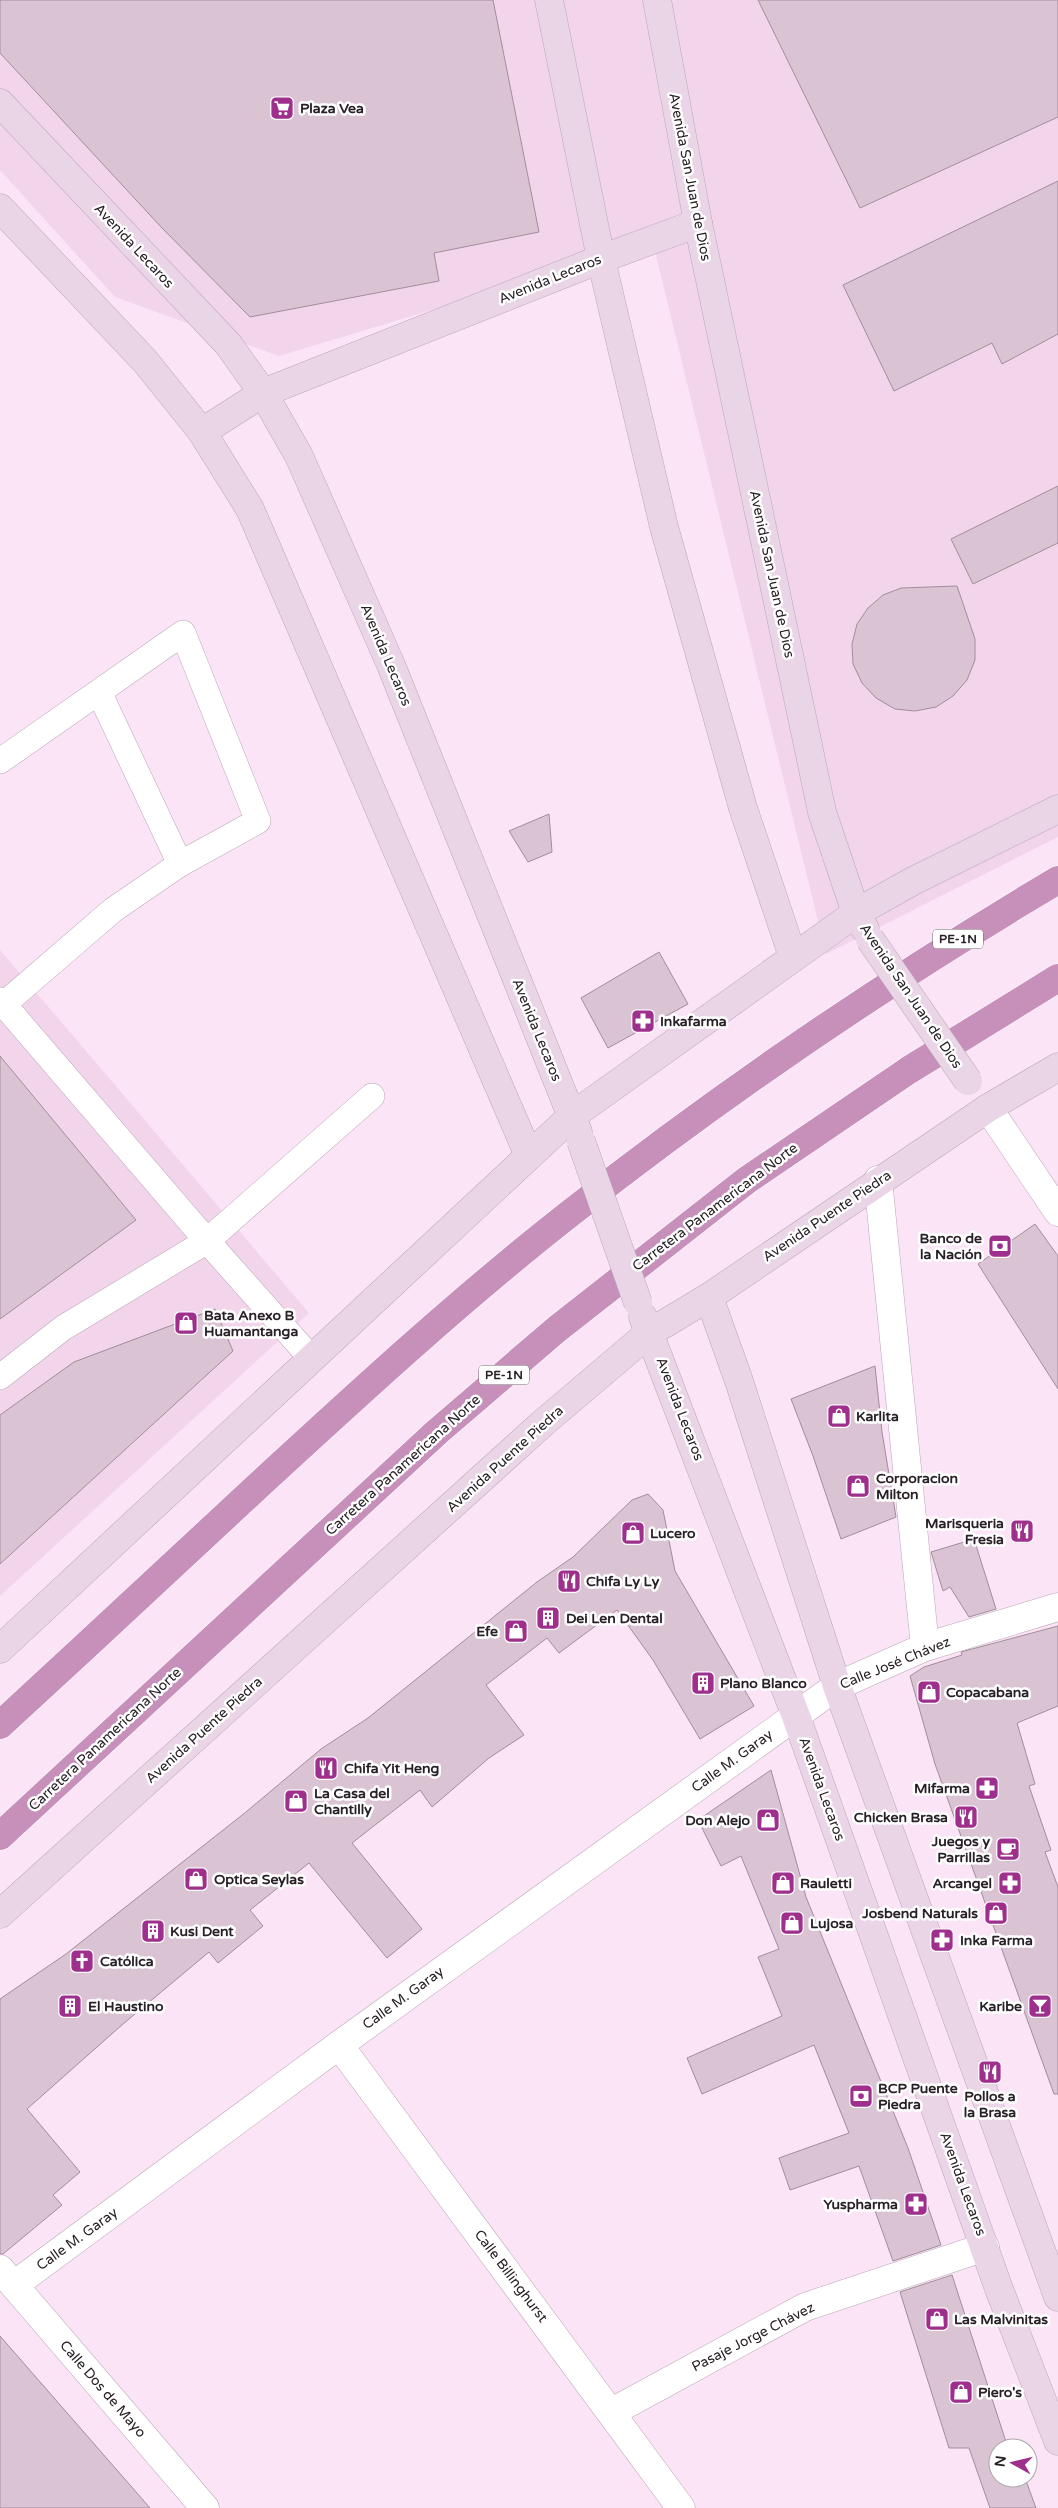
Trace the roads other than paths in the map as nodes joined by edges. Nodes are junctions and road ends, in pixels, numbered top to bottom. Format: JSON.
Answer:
{"nodes":[{"id":1,"x":550,"y":0,"type":"edge"},
{"id":2,"x":657,"y":0,"type":"edge"},
{"id":3,"x":0,"y":103,"type":"edge"},
{"id":4,"x":0,"y":208,"type":"edge"},
{"id":5,"x":698,"y":223,"type":"junction"},
{"id":6,"x":601,"y":259,"type":"junction"},
{"id":7,"x":263,"y":393,"type":"junction"},
{"id":8,"x":202,"y":432,"type":"junction"},
{"id":9,"x":99,"y":692,"type":"junction"},
{"id":10,"x":0,"y":761,"type":"edge"},
{"id":11,"x":1058,"y":809,"type":"edge"},
{"id":12,"x":180,"y":864,"type":"junction"},
{"id":13,"x":1058,"y":880,"type":"edge"},
{"id":14,"x":856,"y":912,"type":"junction"},
{"id":15,"x":793,"y":957,"type":"junction"},
{"id":16,"x":1058,"y":978,"type":"edge"},
{"id":17,"x":2,"y":1002,"type":"edge"},
{"id":18,"x":1058,"y":1067,"type":"edge"},
{"id":19,"x":372,"y":1096,"type":"dead end"},
{"id":20,"x":988,"y":1108,"type":"junction"},
{"id":21,"x":576,"y":1129,"type":"junction"},
{"id":22,"x":529,"y":1156,"type":"junction"},
{"id":23,"x":878,"y":1180,"type":"junction"},
{"id":24,"x":1058,"y":1212,"type":"edge"},
{"id":25,"x":207,"y":1242,"type":"junction"},
{"id":26,"x":709,"y":1297,"type":"junction"},
{"id":27,"x":649,"y":1333,"type":"junction"},
{"id":28,"x":311,"y":1358,"type":"junction"},
{"id":29,"x":0,"y":1377,"type":"edge"},
{"id":30,"x":1058,"y":1607,"type":"edge"},
{"id":31,"x":925,"y":1647,"type":"junction"},
{"id":32,"x":0,"y":1649,"type":"edge"},
{"id":33,"x":837,"y":1686,"type":"junction"},
{"id":34,"x":796,"y":1716,"type":"junction"},
{"id":35,"x":0,"y":1725,"type":"edge"},
{"id":36,"x":0,"y":1836,"type":"edge"},
{"id":37,"x":0,"y":1914,"type":"edge"},
{"id":38,"x":339,"y":2045,"type":"junction"},
{"id":39,"x":985,"y":2247,"type":"junction"},
{"id":40,"x":7,"y":2277,"type":"edge"},
{"id":41,"x":1058,"y":2297,"type":"edge"},
{"id":42,"x":612,"y":2412,"type":"junction"},
{"id":43,"x":1058,"y":2441,"type":"edge"},
{"id":44,"x":205,"y":2508,"type":"edge"},
{"id":45,"x":682,"y":2508,"type":"edge"}],
"edges":[{"from":1,"to":6,"type":"main road"},
{"from":2,"to":5,"type":"main road","name":"Avenida San Juan de Dios"},
{"from":3,"to":7,"type":"main road","name":"Avenida Lecaros"},
{"from":4,"to":8,"type":"main road"},
{"from":5,"to":6,"type":"main road","name":"Avenida Lecaros"},
{"from":5,"to":14,"type":"main road","name":"Avenida San Juan de Dios"},
{"from":6,"to":7,"type":"main road","name":"Avenida Lecaros"},
{"from":6,"to":15,"type":"main road"},
{"from":7,"to":8,"type":"main road","name":"Avenida Lecaros"},
{"from":7,"to":21,"type":"main road","name":"Avenida Lecaros"},
{"from":8,"to":22,"type":"main road"},
{"from":9,"to":10,"type":"lane"},
{"from":9,"to":12,"type":"lane"},
{"from":9,"to":12,"type":"lane"},
{"from":11,"to":14,"type":"main road"},
{"from":12,"to":17,"type":"lane"},
{"from":13,"to":35,"type":"highway","number":"PE-1N"},
{"from":14,"to":15,"type":"main road"},
{"from":14,"to":20,"type":"main road","name":"Avenida San Juan de Dios","bridge":true},
{"from":15,"to":21,"type":"main road"},
{"from":16,"to":36,"type":"highway","name":"Carretera Panamericana Norte","number":"PE-1N"},
{"from":17,"to":25,"type":"lane"},
{"from":18,"to":20,"type":"main road","name":"Avenida Puente Piedra"},
{"from":19,"to":25,"type":"lane"},
{"from":20,"to":23,"type":"main road","name":"Avenida Puente Piedra"},
{"from":20,"to":24,"type":"street"},
{"from":21,"to":22,"type":"main road"},
{"from":21,"to":27,"type":"main road","name":"Avenida Lecaros","bridge":true},
{"from":22,"to":28,"type":"main road"},
{"from":23,"to":26,"type":"main road","name":"Avenida Puente Piedra"},
{"from":23,"to":31,"type":"street"},
{"from":25,"to":28,"type":"lane"},
{"from":25,"to":29,"type":"lane"},
{"from":26,"to":27,"type":"main road","name":"Avenida Puente Piedra"},
{"from":26,"to":33,"type":"main road"},
{"from":27,"to":34,"type":"main road","name":"Avenida Lecaros"},
{"from":27,"to":37,"type":"main road","name":"Avenida Puente Piedra"},
{"from":28,"to":32,"type":"main road"},
{"from":30,"to":31,"type":"street","name":"Calle José Chávez"},
{"from":31,"to":33,"type":"street","name":"Calle José Chávez"},
{"from":33,"to":34,"type":"street","name":"Calle José Chávez"},
{"from":33,"to":41,"type":"main road"},
{"from":34,"to":38,"type":"street","name":"Calle M. Garay"},
{"from":34,"to":39,"type":"main road","name":"Avenida Lecaros"},
{"from":38,"to":40,"type":"street","name":"Calle M. Garay"},
{"from":38,"to":42,"type":"street","name":"Calle Billinghurst"},
{"from":39,"to":42,"type":"street","name":"Pasaje Jorge Chávez"},
{"from":39,"to":43,"type":"main road","name":"Avenida Lecaros"},
{"from":40,"to":44,"type":"street","name":"Calle Dos de Mayo"},
{"from":42,"to":45,"type":"street","name":"Calle Billinghurst"}]}
